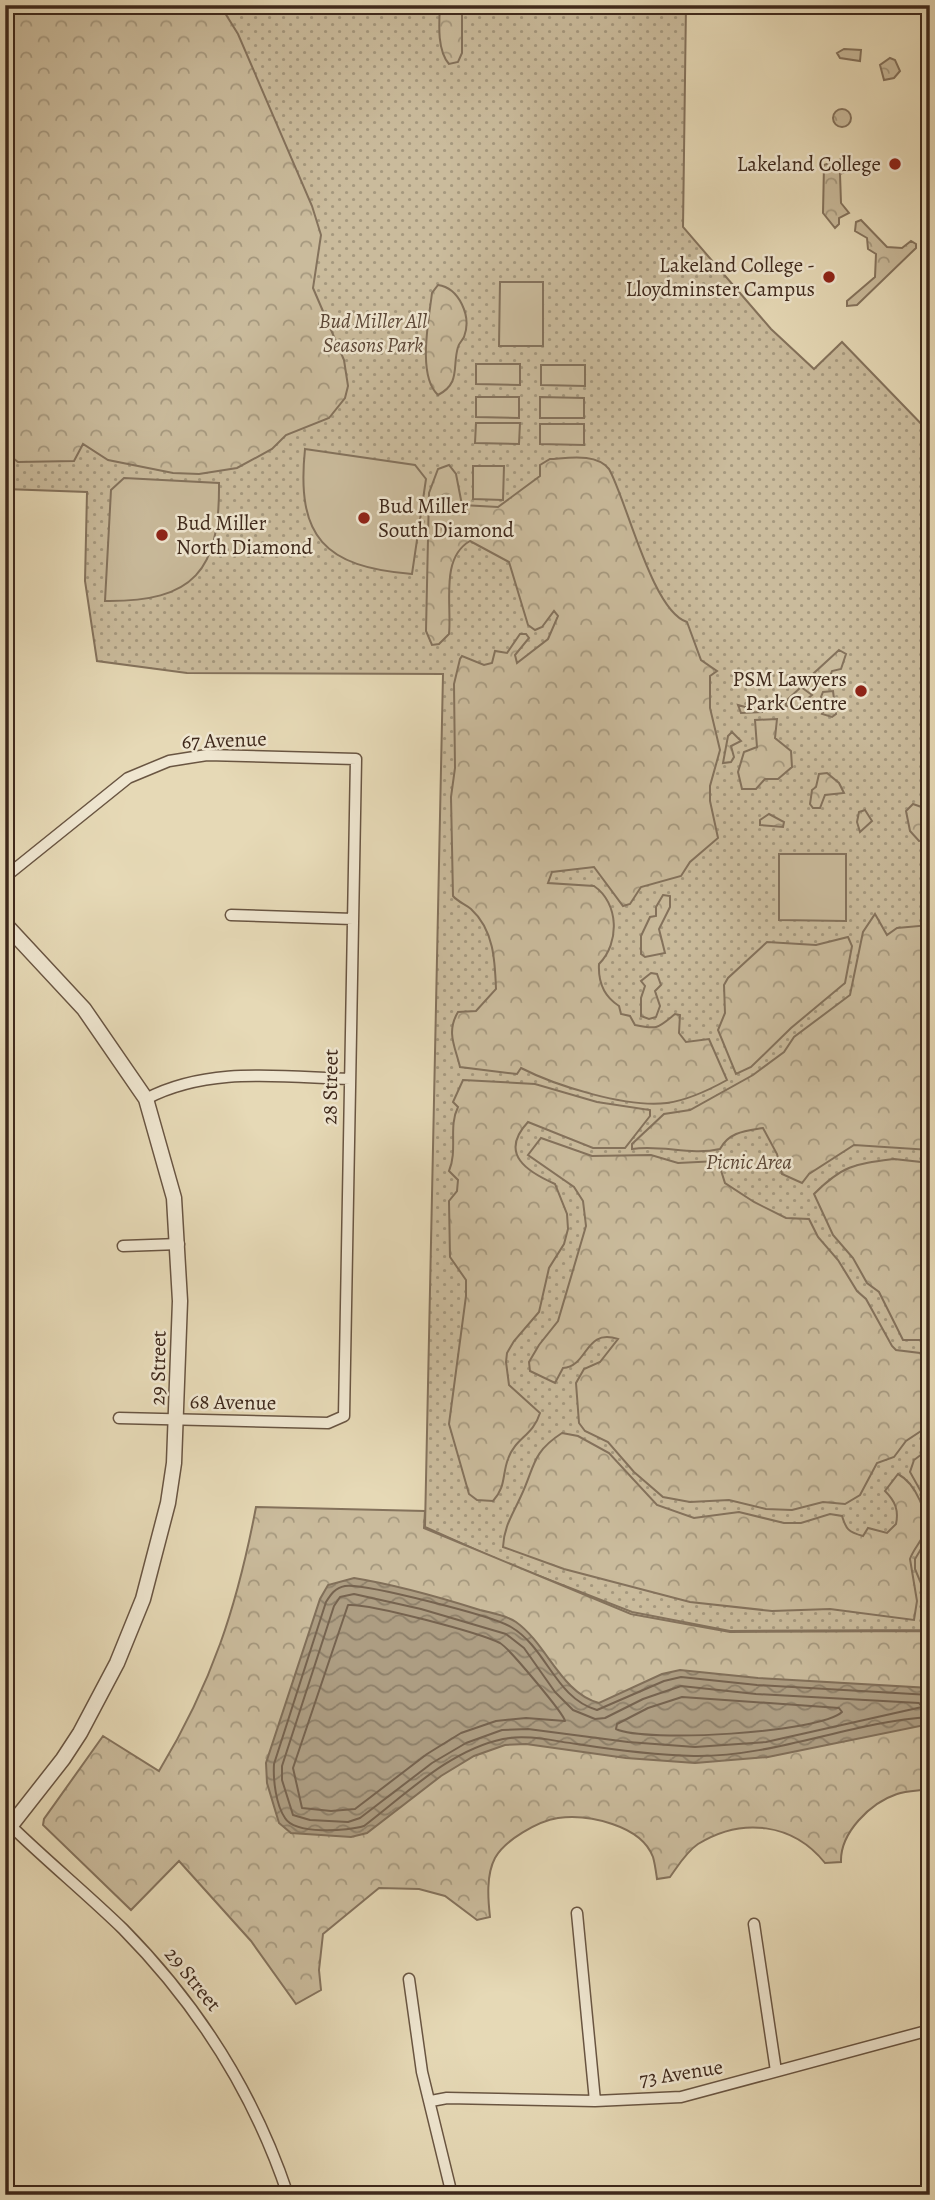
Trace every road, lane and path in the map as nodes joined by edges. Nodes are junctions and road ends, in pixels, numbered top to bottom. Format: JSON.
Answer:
{"nodes":[{"id":1,"x":356,"y":759,"type":"joint"},
{"id":2,"x":5,"y":877,"type":"edge"},
{"id":3,"x":231,"y":915,"type":"dead end"},
{"id":4,"x":353,"y":919,"type":"junction"},
{"id":5,"x":5,"y":924,"type":"edge"},
{"id":6,"x":350,"y":1079,"type":"junction"},
{"id":7,"x":146,"y":1099,"type":"junction"},
{"id":8,"x":179,"y":1244,"type":"junction"},
{"id":9,"x":123,"y":1246,"type":"dead end"},
{"id":10,"x":344,"y":1416,"type":"joint"},
{"id":11,"x":120,"y":1419,"type":"dead end"},
{"id":12,"x":178,"y":1420,"type":"junction"},
{"id":13,"x":9,"y":1830,"type":"edge"},
{"id":14,"x":577,"y":1913,"type":"dead end"},
{"id":15,"x":754,"y":1924,"type":"dead end"},
{"id":16,"x":409,"y":1979,"type":"dead end"},
{"id":17,"x":930,"y":2030,"type":"edge"},
{"id":18,"x":776,"y":2071,"type":"junction"},
{"id":19,"x":431,"y":2101,"type":"junction"},
{"id":20,"x":595,"y":2101,"type":"junction"},
{"id":21,"x":288,"y":2195,"type":"edge"},
{"id":22,"x":452,"y":2195,"type":"edge"}],
"edges":[{"from":1,"to":2,"type":"street","name":"67 Avenue"},
{"from":1,"to":4,"type":"street","name":"28 Street"},
{"from":3,"to":4,"type":"street"},
{"from":4,"to":6,"type":"street","name":"28 Street"},
{"from":5,"to":7,"type":"street","name":"29 Street"},
{"from":6,"to":7,"type":"street"},
{"from":6,"to":10,"type":"street","name":"28 Street"},
{"from":7,"to":8,"type":"street","name":"29 Street"},
{"from":8,"to":9,"type":"street"},
{"from":8,"to":12,"type":"street","name":"29 Street"},
{"from":10,"to":12,"type":"street","name":"68 Avenue"},
{"from":11,"to":12,"type":"street","name":"68 Avenue"},
{"from":12,"to":13,"type":"street","name":"29 Street"},
{"from":13,"to":21,"type":"street","name":"29 Street"},
{"from":14,"to":20,"type":"street"},
{"from":15,"to":18,"type":"street"},
{"from":16,"to":19,"type":"street"},
{"from":17,"to":18,"type":"street","name":"73 Avenue"},
{"from":18,"to":20,"type":"street","name":"73 Avenue"},
{"from":19,"to":20,"type":"street","name":"73 Avenue"},
{"from":19,"to":22,"type":"street"}]}
